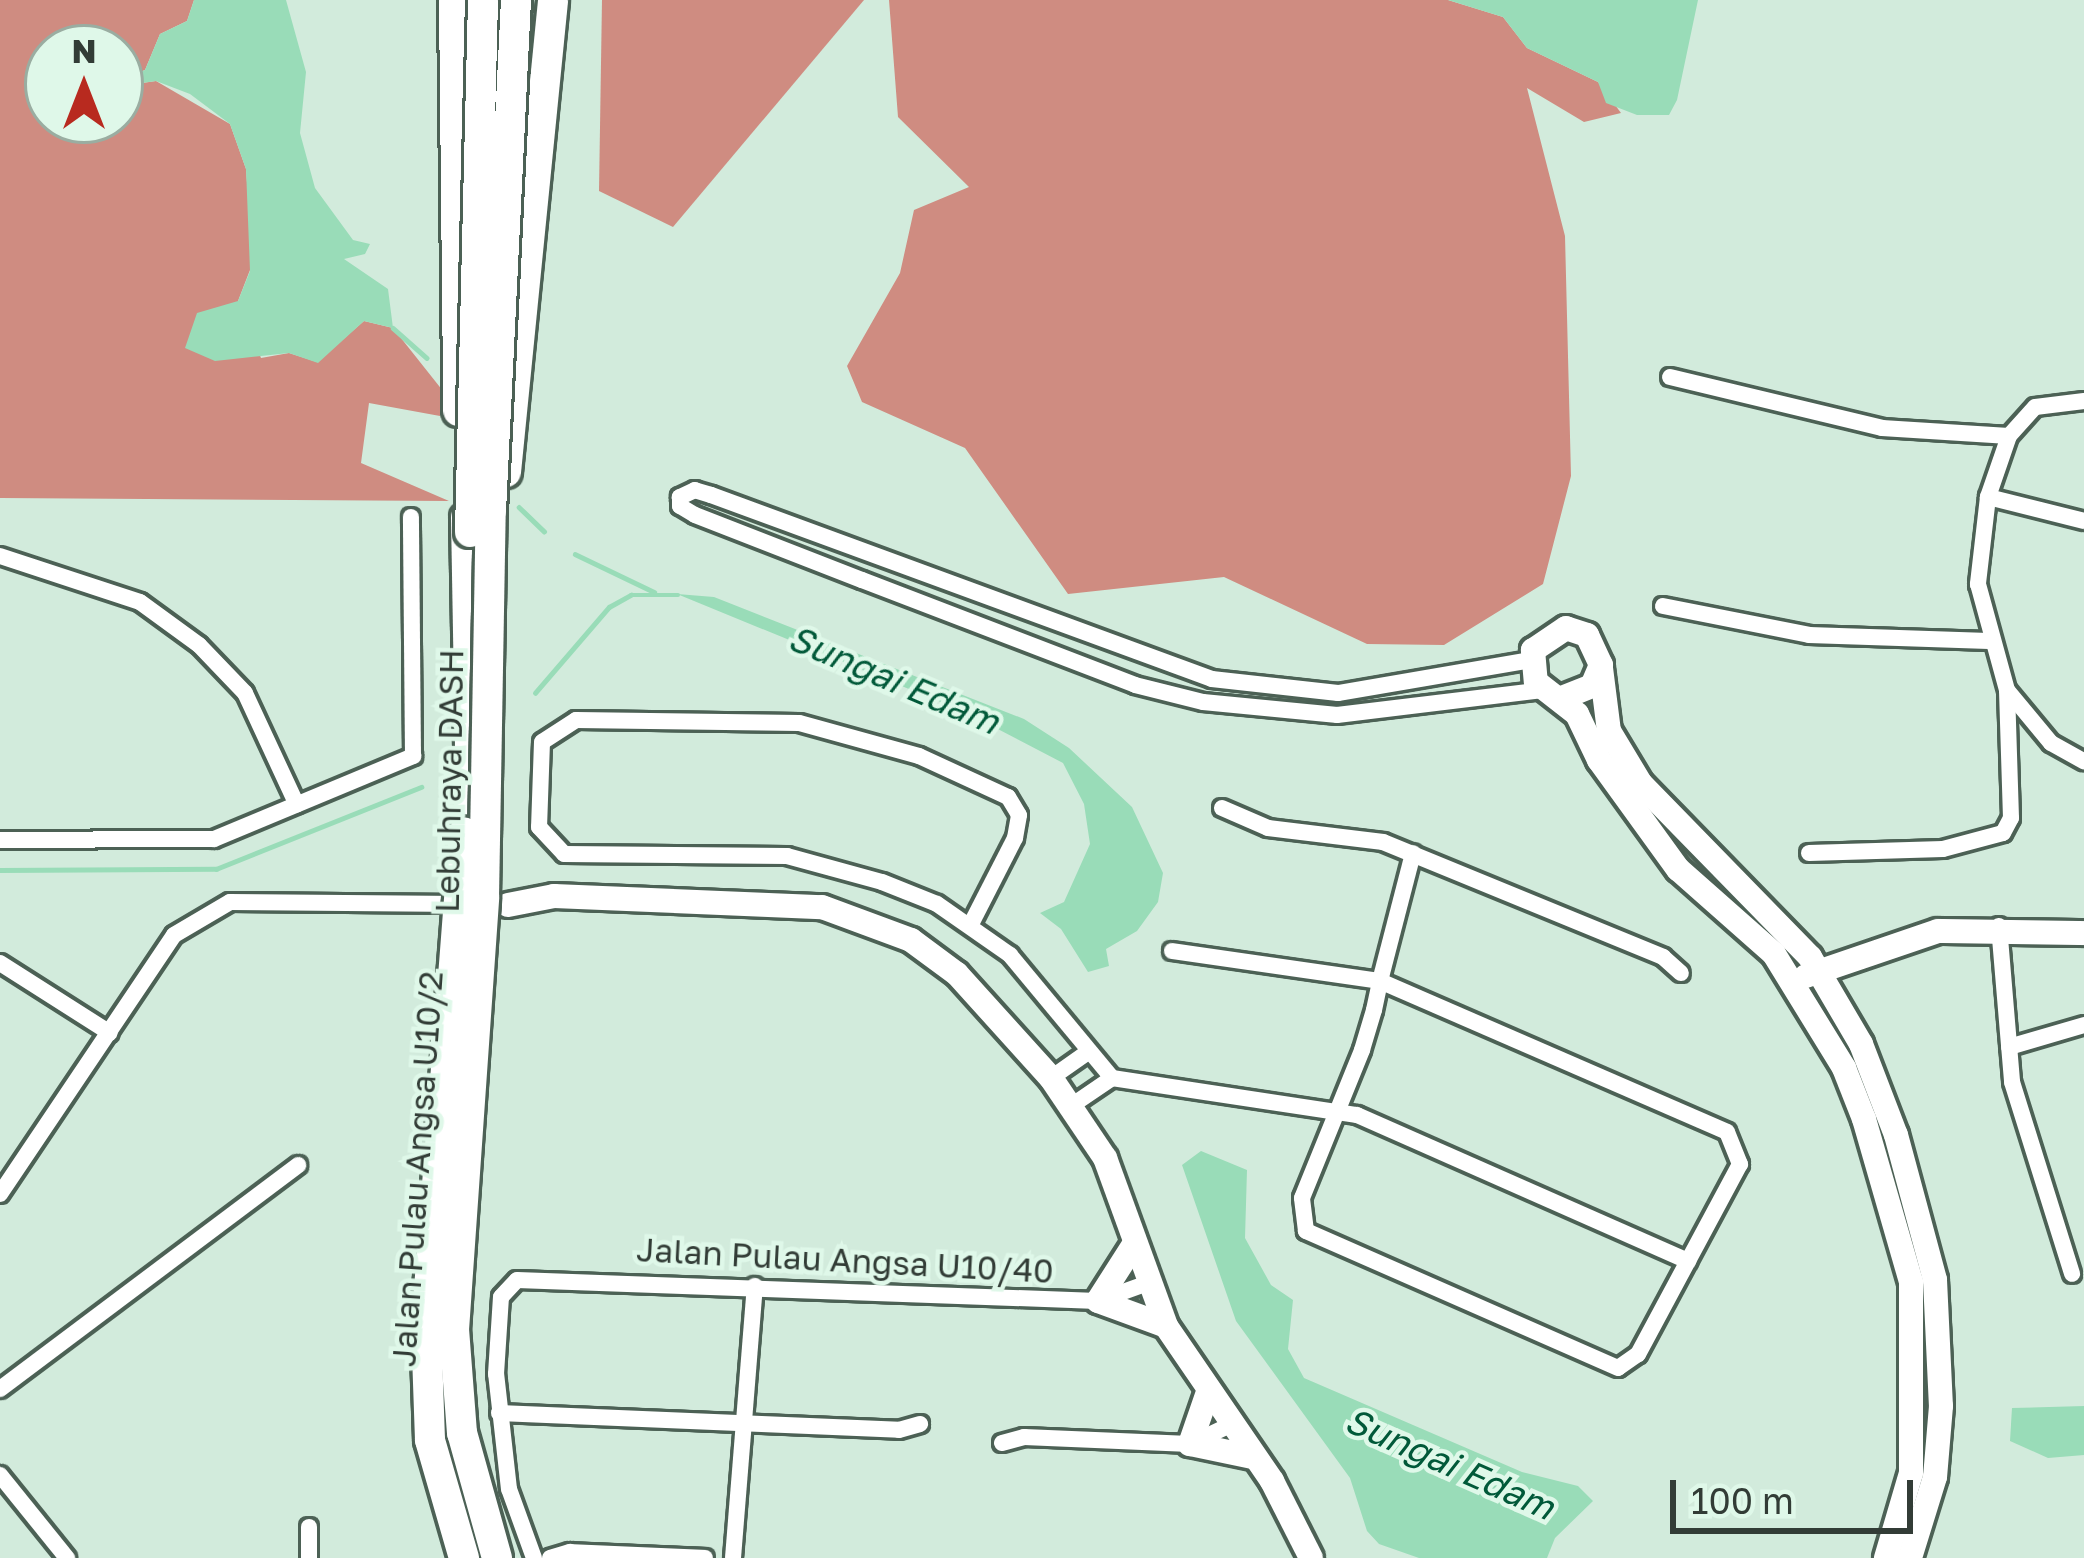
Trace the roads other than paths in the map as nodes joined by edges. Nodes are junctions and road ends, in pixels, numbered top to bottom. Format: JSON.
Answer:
{"nodes":[{"id":1,"x":454,"y":0,"type":"edge"},
{"id":2,"x":483,"y":0,"type":"edge"},
{"id":3,"x":517,"y":0,"type":"edge"},
{"id":4,"x":553,"y":0,"type":"edge"},
{"id":5,"x":1670,"y":377,"type":"dead end"},
{"id":6,"x":2084,"y":401,"type":"edge"},
{"id":7,"x":458,"y":412,"type":"joint"},
{"id":8,"x":2009,"y":436,"type":"junction"},
{"id":9,"x":1988,"y":497,"type":"junction"},
{"id":10,"x":411,"y":517,"type":"dead end"},
{"id":11,"x":2084,"y":521,"type":"edge"},
{"id":12,"x":500,"y":526,"type":"joint"},
{"id":13,"x":0,"y":556,"type":"edge"},
{"id":14,"x":1663,"y":606,"type":"dead end"},
{"id":15,"x":1989,"y":641,"type":"junction"},
{"id":16,"x":1531,"y":660,"type":"junction"},
{"id":17,"x":1601,"y":665,"type":"junction"},
{"id":18,"x":2007,"y":690,"type":"junction"},
{"id":19,"x":1553,"y":694,"type":"junction"},
{"id":20,"x":2084,"y":761,"type":"edge"},
{"id":21,"x":297,"y":805,"type":"junction"},
{"id":22,"x":1222,"y":808,"type":"dead end"},
{"id":23,"x":0,"y":839,"type":"edge"},
{"id":24,"x":1414,"y":853,"type":"junction"},
{"id":25,"x":1809,"y":853,"type":"dead end"},
{"id":26,"x":482,"y":907,"type":"junction"},
{"id":27,"x":971,"y":924,"type":"junction"},
{"id":28,"x":1999,"y":926,"type":"junction"},
{"id":29,"x":2084,"y":934,"type":"edge"},
{"id":30,"x":1172,"y":951,"type":"dead end"},
{"id":31,"x":0,"y":963,"type":"edge"},
{"id":32,"x":1817,"y":971,"type":"junction"},
{"id":33,"x":1681,"y":973,"type":"dead end"},
{"id":34,"x":1380,"y":981,"type":"junction"},
{"id":35,"x":1793,"y":982,"type":"junction"},
{"id":36,"x":2084,"y":1024,"type":"edge"},
{"id":37,"x":110,"y":1033,"type":"junction"},
{"id":38,"x":2008,"y":1047,"type":"junction"},
{"id":39,"x":1088,"y":1052,"type":"junction"},
{"id":40,"x":1051,"y":1078,"type":"junction"},
{"id":41,"x":1120,"y":1081,"type":"junction"},
{"id":42,"x":1071,"y":1106,"type":"junction"},
{"id":43,"x":1306,"y":1106,"type":"junction"},
{"id":44,"x":1341,"y":1110,"type":"junction"},
{"id":45,"x":1328,"y":1140,"type":"junction"},
{"id":46,"x":298,"y":1165,"type":"dead end"},
{"id":47,"x":0,"y":1194,"type":"edge"},
{"id":48,"x":1133,"y":1246,"type":"junction"},
{"id":49,"x":1688,"y":1261,"type":"junction"},
{"id":50,"x":2072,"y":1274,"type":"dead end"},
{"id":51,"x":1148,"y":1283,"type":"junction"},
{"id":52,"x":755,"y":1286,"type":"junction"},
{"id":53,"x":1097,"y":1301,"type":"junction"},
{"id":54,"x":1166,"y":1326,"type":"junction"},
{"id":55,"x":0,"y":1389,"type":"edge"},
{"id":56,"x":1207,"y":1395,"type":"junction"},
{"id":57,"x":499,"y":1413,"type":"junction"},
{"id":58,"x":744,"y":1422,"type":"junction"},
{"id":59,"x":920,"y":1424,"type":"dead end"},
{"id":60,"x":1228,"y":1426,"type":"junction"},
{"id":61,"x":1002,"y":1443,"type":"dead end"},
{"id":62,"x":1190,"y":1444,"type":"junction"},
{"id":63,"x":1253,"y":1457,"type":"junction"},
{"id":64,"x":0,"y":1475,"type":"edge"},
{"id":65,"x":309,"y":1527,"type":"dead end"},
{"id":66,"x":67,"y":1558,"type":"edge"},
{"id":67,"x":309,"y":1558,"type":"edge"},
{"id":68,"x":467,"y":1558,"type":"edge"},
{"id":69,"x":497,"y":1558,"type":"edge"},
{"id":70,"x":509,"y":1558,"type":"edge"},
{"id":71,"x":534,"y":1558,"type":"edge"},
{"id":72,"x":550,"y":1558,"type":"edge"},
{"id":73,"x":705,"y":1558,"type":"edge"},
{"id":74,"x":733,"y":1558,"type":"edge"},
{"id":75,"x":1311,"y":1558,"type":"edge"},
{"id":76,"x":1886,"y":1558,"type":"edge"},
{"id":77,"x":1910,"y":1558,"type":"edge"}],
"edges":[{"from":1,"to":7,"type":"highway"},
{"from":2,"to":68,"type":"highway","name":"Lebuhraya DASH","bridge":true},
{"from":3,"to":69,"type":"highway","name":"Lebuhraya DASH","bridge":true},
{"from":4,"to":12,"type":"highway"},
{"from":5,"to":8,"type":"street"},
{"from":6,"to":8,"type":"street"},
{"from":7,"to":26,"type":"street","name":"Jalan Pulau Angsa U10/2"},
{"from":8,"to":9,"type":"street"},
{"from":9,"to":11,"type":"street"},
{"from":9,"to":15,"type":"street"},
{"from":10,"to":21,"type":"street"},
{"from":12,"to":26,"type":"street","name":"Jalan Pulau Angsa U10/2"},
{"from":13,"to":21,"type":"street"},
{"from":14,"to":15,"type":"street"},
{"from":15,"to":18,"type":"street"},
{"from":16,"to":17,"type":"street"},
{"from":16,"to":19,"type":"street"},
{"from":16,"to":19,"type":"street"},
{"from":17,"to":19,"type":"street"},
{"from":17,"to":32,"type":"street"},
{"from":18,"to":20,"type":"street"},
{"from":18,"to":25,"type":"street"},
{"from":19,"to":35,"type":"street"},
{"from":21,"to":23,"type":"street"},
{"from":22,"to":24,"type":"street"},
{"from":24,"to":33,"type":"street"},
{"from":24,"to":34,"type":"street"},
{"from":26,"to":37,"type":"street"},
{"from":26,"to":40,"type":"street"},
{"from":26,"to":68,"type":"street","name":"Jalan Pulau Angsa U10/2"},
{"from":26,"to":70,"type":"street","name":"Jalan Pulau Angsa U10/2"},
{"from":27,"to":27,"type":"street"},
{"from":27,"to":39,"type":"street"},
{"from":28,"to":29,"type":"street"},
{"from":28,"to":32,"type":"street"},
{"from":28,"to":38,"type":"street"},
{"from":30,"to":34,"type":"street"},
{"from":31,"to":37,"type":"street"},
{"from":32,"to":35,"type":"street"},
{"from":32,"to":77,"type":"street"},
{"from":34,"to":44,"type":"street"},
{"from":34,"to":49,"type":"street"},
{"from":35,"to":76,"type":"street"},
{"from":36,"to":38,"type":"street"},
{"from":37,"to":47,"type":"street"},
{"from":38,"to":50,"type":"street"},
{"from":39,"to":40,"type":"street"},
{"from":39,"to":41,"type":"street"},
{"from":40,"to":42,"type":"street"},
{"from":41,"to":42,"type":"street"},
{"from":41,"to":43,"type":"street"},
{"from":42,"to":48,"type":"street"},
{"from":43,"to":44,"type":"street"},
{"from":43,"to":45,"type":"street"},
{"from":44,"to":45,"type":"street"},
{"from":44,"to":49,"type":"street"},
{"from":45,"to":49,"type":"street"},
{"from":46,"to":55,"type":"street"},
{"from":48,"to":51,"type":"street"},
{"from":48,"to":53,"type":"street"},
{"from":51,"to":53,"type":"street","name":"Jalan Pulau Angsa U10/40"},
{"from":51,"to":54,"type":"street"},
{"from":52,"to":53,"type":"street","name":"Jalan Pulau Angsa U10/40"},
{"from":52,"to":57,"type":"street","name":"Jalan Pulau Angsa U10/40"},
{"from":52,"to":58,"type":"street"},
{"from":53,"to":54,"type":"street"},
{"from":54,"to":56,"type":"street"},
{"from":56,"to":60,"type":"street"},
{"from":56,"to":62,"type":"street"},
{"from":57,"to":58,"type":"street"},
{"from":57,"to":71,"type":"street"},
{"from":58,"to":59,"type":"street"},
{"from":58,"to":74,"type":"street"},
{"from":60,"to":62,"type":"street"},
{"from":60,"to":63,"type":"street"},
{"from":61,"to":62,"type":"street"},
{"from":62,"to":63,"type":"street"},
{"from":63,"to":75,"type":"street"},
{"from":64,"to":66,"type":"street"},
{"from":65,"to":67,"type":"street"},
{"from":72,"to":73,"type":"street"}]}
